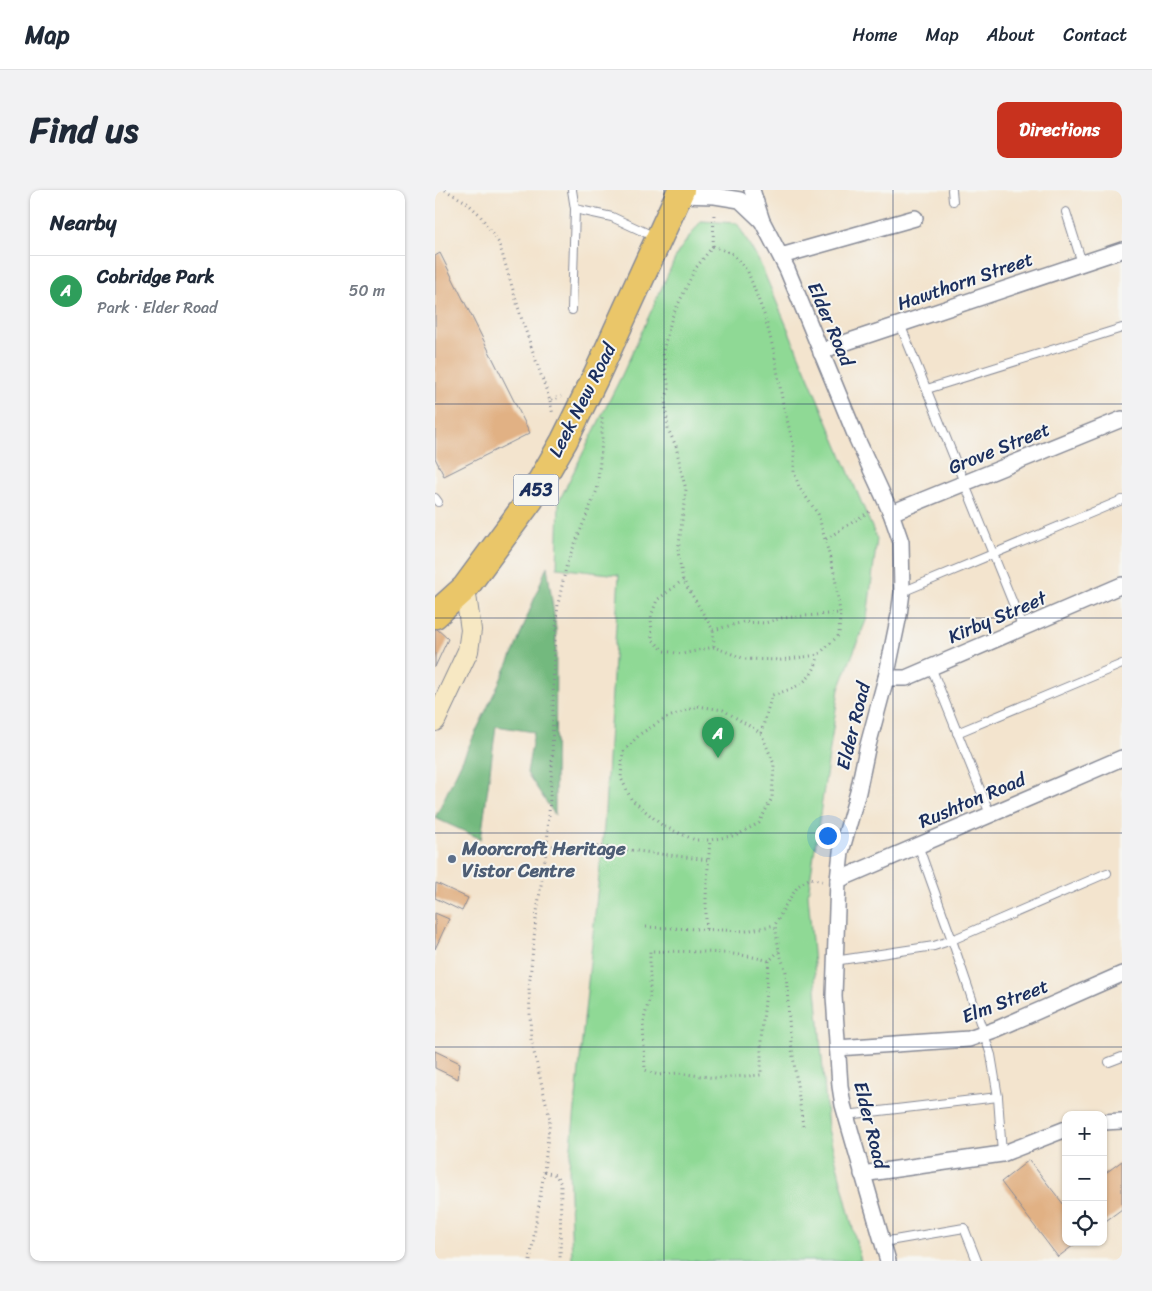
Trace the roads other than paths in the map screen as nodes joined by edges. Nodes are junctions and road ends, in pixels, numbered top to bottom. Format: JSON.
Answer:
{"nodes":[{"id":1,"x":572,"y":190,"type":"edge"},
{"id":2,"x":752,"y":190,"type":"edge"},
{"id":3,"x":952,"y":190,"type":"edge"},
{"id":4,"x":680,"y":193,"type":"edge"},
{"id":5,"x":953,"y":201,"type":"dead end"},
{"id":6,"x":575,"y":209,"type":"junction"},
{"id":7,"x":1066,"y":212,"type":"dead end"},
{"id":8,"x":915,"y":218,"type":"dead end"},
{"id":9,"x":762,"y":221,"type":"junction"},
{"id":10,"x":659,"y":239,"type":"junction"},
{"id":11,"x":1122,"y":250,"type":"edge"},
{"id":12,"x":783,"y":259,"type":"junction"},
{"id":13,"x":1082,"y":264,"type":"junction"},
{"id":14,"x":572,"y":310,"type":"dead end"},
{"id":15,"x":900,"y":324,"type":"junction"},
{"id":16,"x":1122,"y":328,"type":"edge"},
{"id":17,"x":821,"y":353,"type":"junction"},
{"id":18,"x":927,"y":389,"type":"junction"},
{"id":19,"x":1122,"y":419,"type":"edge"},
{"id":20,"x":963,"y":484,"type":"junction"},
{"id":21,"x":1122,"y":500,"type":"edge"},
{"id":22,"x":888,"y":507,"type":"junction"},
{"id":23,"x":994,"y":554,"type":"junction"},
{"id":24,"x":1122,"y":585,"type":"edge"},
{"id":25,"x":465,"y":588,"type":"junction"},
{"id":26,"x":902,"y":592,"type":"junction"},
{"id":27,"x":435,"y":615,"type":"edge"},
{"id":28,"x":1023,"y":628,"type":"junction"},
{"id":29,"x":1122,"y":664,"type":"edge"},
{"id":30,"x":931,"y":667,"type":"junction"},
{"id":31,"x":886,"y":678,"type":"junction"},
{"id":32,"x":435,"y":721,"type":"edge"},
{"id":33,"x":957,"y":733,"type":"junction"},
{"id":34,"x":1122,"y":758,"type":"edge"},
{"id":35,"x":990,"y":814,"type":"junction"},
{"id":36,"x":918,"y":845,"type":"junction"},
{"id":37,"x":1107,"y":873,"type":"dead end"},
{"id":38,"x":837,"y":883,"type":"junction"},
{"id":39,"x":952,"y":940,"type":"junction"},
{"id":40,"x":834,"y":962,"type":"junction"},
{"id":41,"x":1122,"y":974,"type":"edge"},
{"id":42,"x":984,"y":1034,"type":"junction"},
{"id":43,"x":837,"y":1048,"type":"junction"},
{"id":44,"x":1122,"y":1057,"type":"edge"},
{"id":45,"x":1109,"y":1062,"type":"dead end"},
{"id":46,"x":998,"y":1097,"type":"junction"},
{"id":47,"x":844,"y":1110,"type":"junction"},
{"id":48,"x":1122,"y":1121,"type":"edge"},
{"id":49,"x":1107,"y":1122,"type":"edge"},
{"id":50,"x":1062,"y":1132,"type":"edge"},
{"id":51,"x":1002,"y":1154,"type":"junction"},
{"id":52,"x":862,"y":1174,"type":"junction"},
{"id":53,"x":883,"y":1242,"type":"junction"},
{"id":54,"x":889,"y":1261,"type":"edge"},
{"id":55,"x":977,"y":1261,"type":"edge"}],
"edges":[{"from":1,"to":6,"type":"lane"},
{"from":2,"to":9,"type":"street","name":"Elder Road"},
{"from":3,"to":5,"type":"lane"},
{"from":4,"to":9,"type":"street","name":"Elder Road"},
{"from":4,"to":10,"type":"highway","name":"Leek New Road","number":"A53"},
{"from":6,"to":10,"type":"lane"},
{"from":6,"to":14,"type":"lane"},
{"from":7,"to":13,"type":"lane"},
{"from":8,"to":12,"type":"street"},
{"from":9,"to":12,"type":"street","name":"Elder Road"},
{"from":10,"to":25,"type":"highway","name":"Leek New Road","number":"A53"},
{"from":11,"to":13,"type":"street","name":"Hawthorn Street"},
{"from":12,"to":17,"type":"street","name":"Elder Road"},
{"from":13,"to":15,"type":"street","name":"Hawthorn Street"},
{"from":15,"to":17,"type":"street","name":"Hawthorn Street"},
{"from":15,"to":18,"type":"lane"},
{"from":16,"to":18,"type":"lane"},
{"from":17,"to":22,"type":"street","name":"Elder Road"},
{"from":18,"to":20,"type":"lane"},
{"from":19,"to":20,"type":"street","name":"Grove Street"},
{"from":20,"to":22,"type":"street","name":"Grove Street"},
{"from":20,"to":23,"type":"lane"},
{"from":21,"to":23,"type":"lane"},
{"from":22,"to":26,"type":"street","name":"Elder Road"},
{"from":23,"to":26,"type":"lane"},
{"from":23,"to":28,"type":"lane"},
{"from":24,"to":28,"type":"street","name":"Kirby Street"},
{"from":25,"to":27,"type":"highway","name":"Leek New Road","number":"A53"},
{"from":25,"to":32,"type":"street"},
{"from":26,"to":31,"type":"street","name":"Elder Road"},
{"from":28,"to":30,"type":"street","name":"Kirby Street"},
{"from":29,"to":33,"type":"lane"},
{"from":30,"to":31,"type":"street","name":"Kirby Street"},
{"from":30,"to":33,"type":"lane"},
{"from":31,"to":38,"type":"street","name":"Elder Road"},
{"from":33,"to":35,"type":"lane"},
{"from":34,"to":35,"type":"street","name":"Rushton Road"},
{"from":35,"to":36,"type":"street","name":"Rushton Road"},
{"from":36,"to":38,"type":"street","name":"Rushton Road"},
{"from":36,"to":39,"type":"lane"},
{"from":37,"to":39,"type":"lane"},
{"from":38,"to":40,"type":"street","name":"Elder Road"},
{"from":39,"to":40,"type":"lane"},
{"from":39,"to":42,"type":"lane"},
{"from":40,"to":43,"type":"street","name":"Elder Road"},
{"from":41,"to":42,"type":"street","name":"Elm Street"},
{"from":42,"to":43,"type":"street","name":"Elm Street"},
{"from":42,"to":46,"type":"lane"},
{"from":43,"to":47,"type":"street","name":"Elder Road"},
{"from":44,"to":45,"type":"lane"},
{"from":46,"to":47,"type":"lane"},
{"from":46,"to":51,"type":"lane"},
{"from":47,"to":52,"type":"street","name":"Elder Road"},
{"from":48,"to":49,"type":"street"},
{"from":50,"to":51,"type":"street"},
{"from":51,"to":52,"type":"street"},
{"from":52,"to":53,"type":"street","name":"Elder Road"},
{"from":53,"to":54,"type":"street","name":"Elder Road"},
{"from":53,"to":55,"type":"lane"}]}
